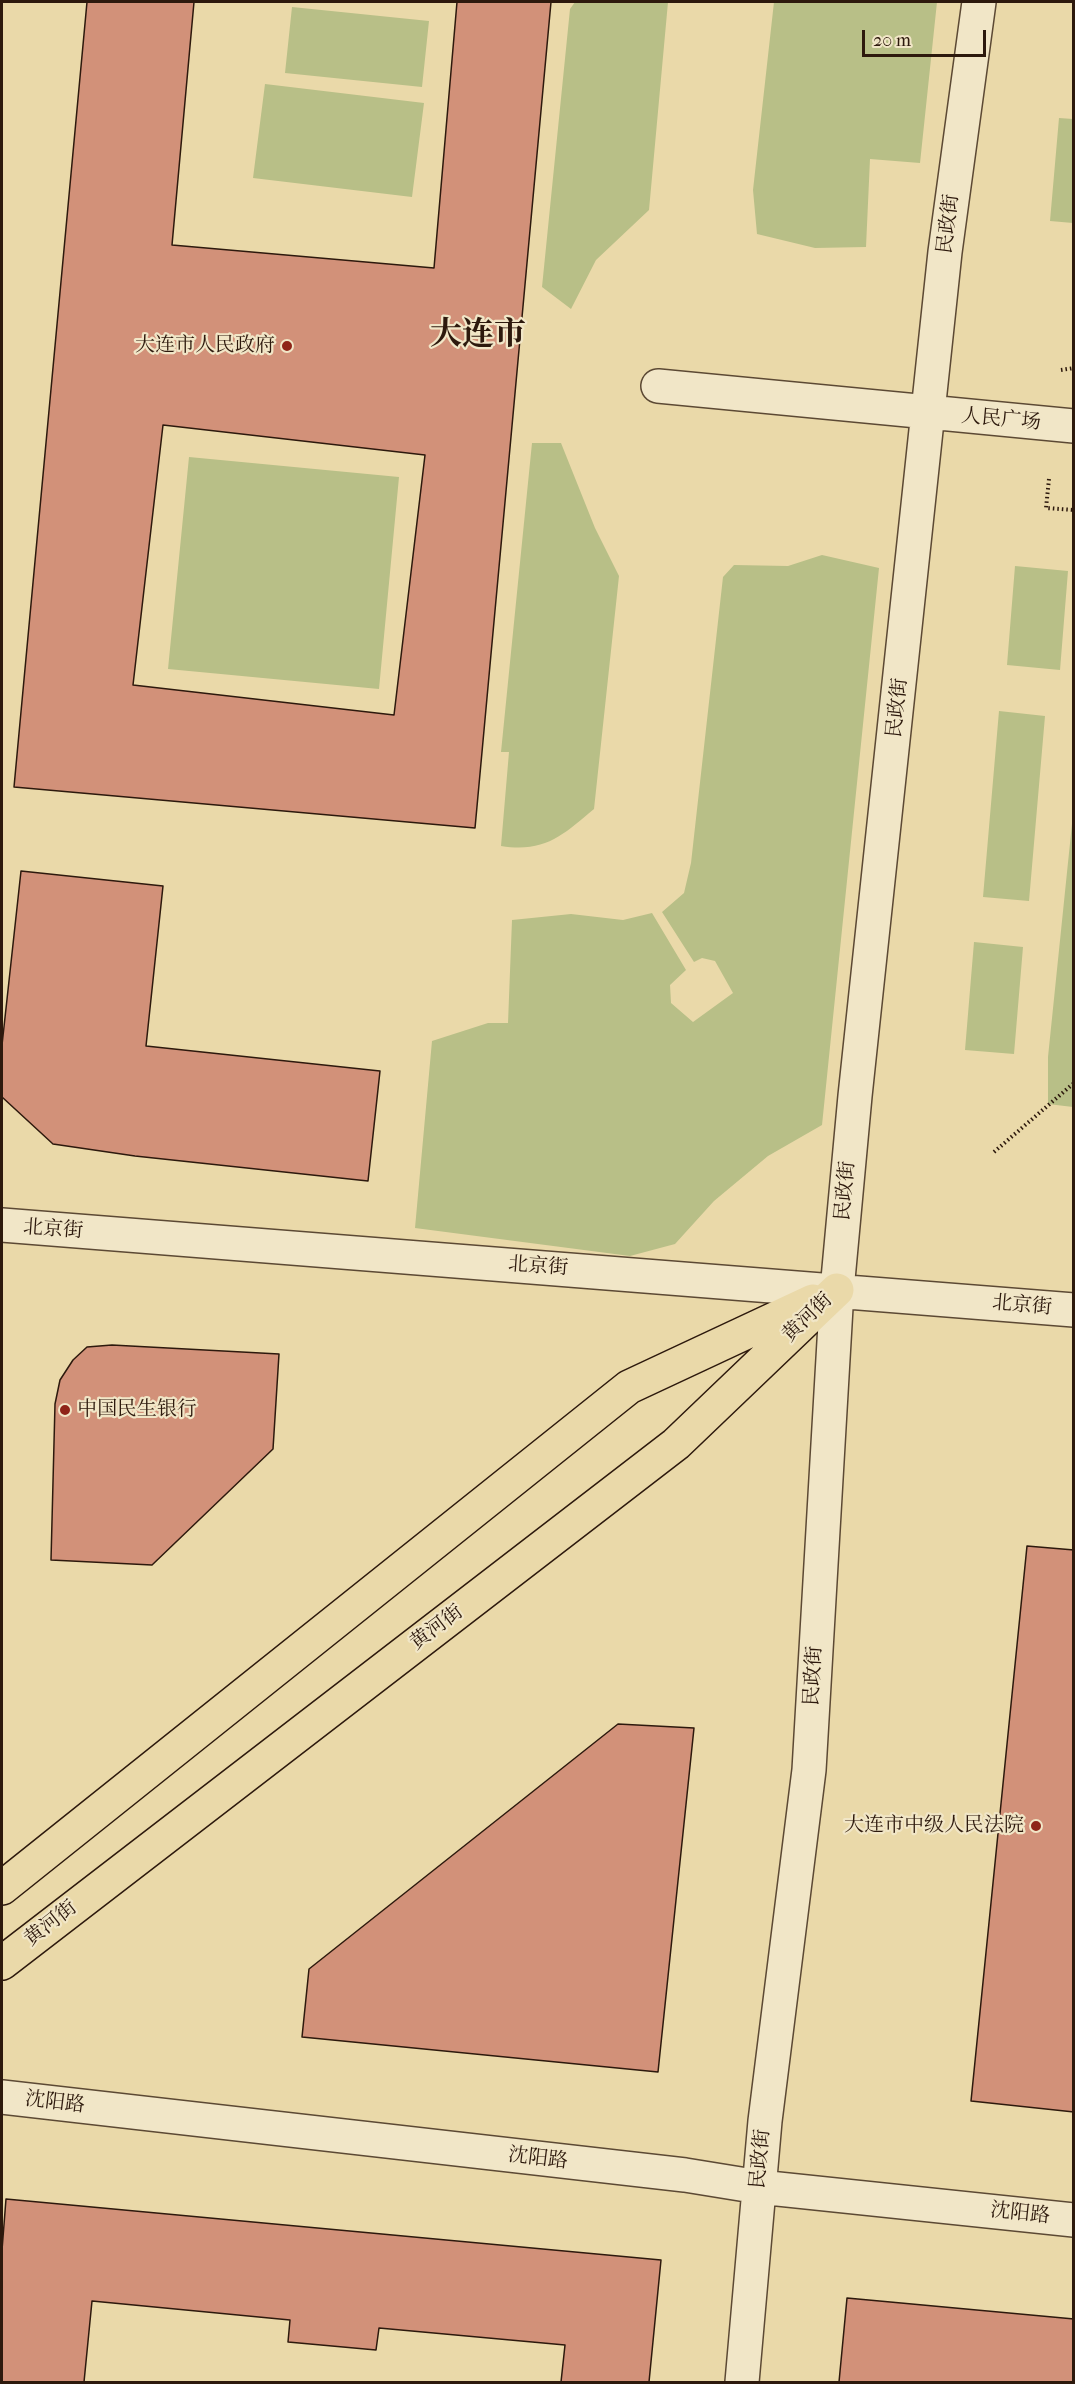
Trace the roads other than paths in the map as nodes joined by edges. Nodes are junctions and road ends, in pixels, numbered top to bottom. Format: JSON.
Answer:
{"nodes":[{"id":1,"x":979,"y":2,"type":"edge"},
{"id":2,"x":658,"y":387,"type":"dead end"},
{"id":3,"x":928,"y":414,"type":"junction"},
{"id":4,"x":1074,"y":426,"type":"edge"},
{"id":5,"x":2,"y":1226,"type":"edge"},
{"id":6,"x":837,"y":1290,"type":"junction"},
{"id":7,"x":1074,"y":1310,"type":"edge"},
{"id":8,"x":2,"y":1888,"type":"edge"},
{"id":9,"x":2,"y":1963,"type":"edge"},
{"id":10,"x":2,"y":2097,"type":"edge"},
{"id":11,"x":759,"y":2187,"type":"junction"},
{"id":12,"x":1074,"y":2220,"type":"edge"},
{"id":13,"x":742,"y":2382,"type":"edge"}],
"edges":[{"from":1,"to":3,"type":"street","name":"民政街"},
{"from":2,"to":3,"type":"street","name":"人民广场"},
{"from":3,"to":4,"type":"street","name":"人民广场"},
{"from":3,"to":6,"type":"street","name":"民政街"},
{"from":5,"to":6,"type":"street","name":"北京街"},
{"from":6,"to":7,"type":"street","name":"北京街"},
{"from":6,"to":8,"type":"main road","name":"黄河街"},
{"from":6,"to":9,"type":"main road","name":"黄河街"},
{"from":6,"to":11,"type":"street","name":"民政街"},
{"from":10,"to":11,"type":"street","name":"沈阳路"},
{"from":11,"to":12,"type":"street","name":"沈阳路"},
{"from":11,"to":13,"type":"street","name":"民政街"}]}
